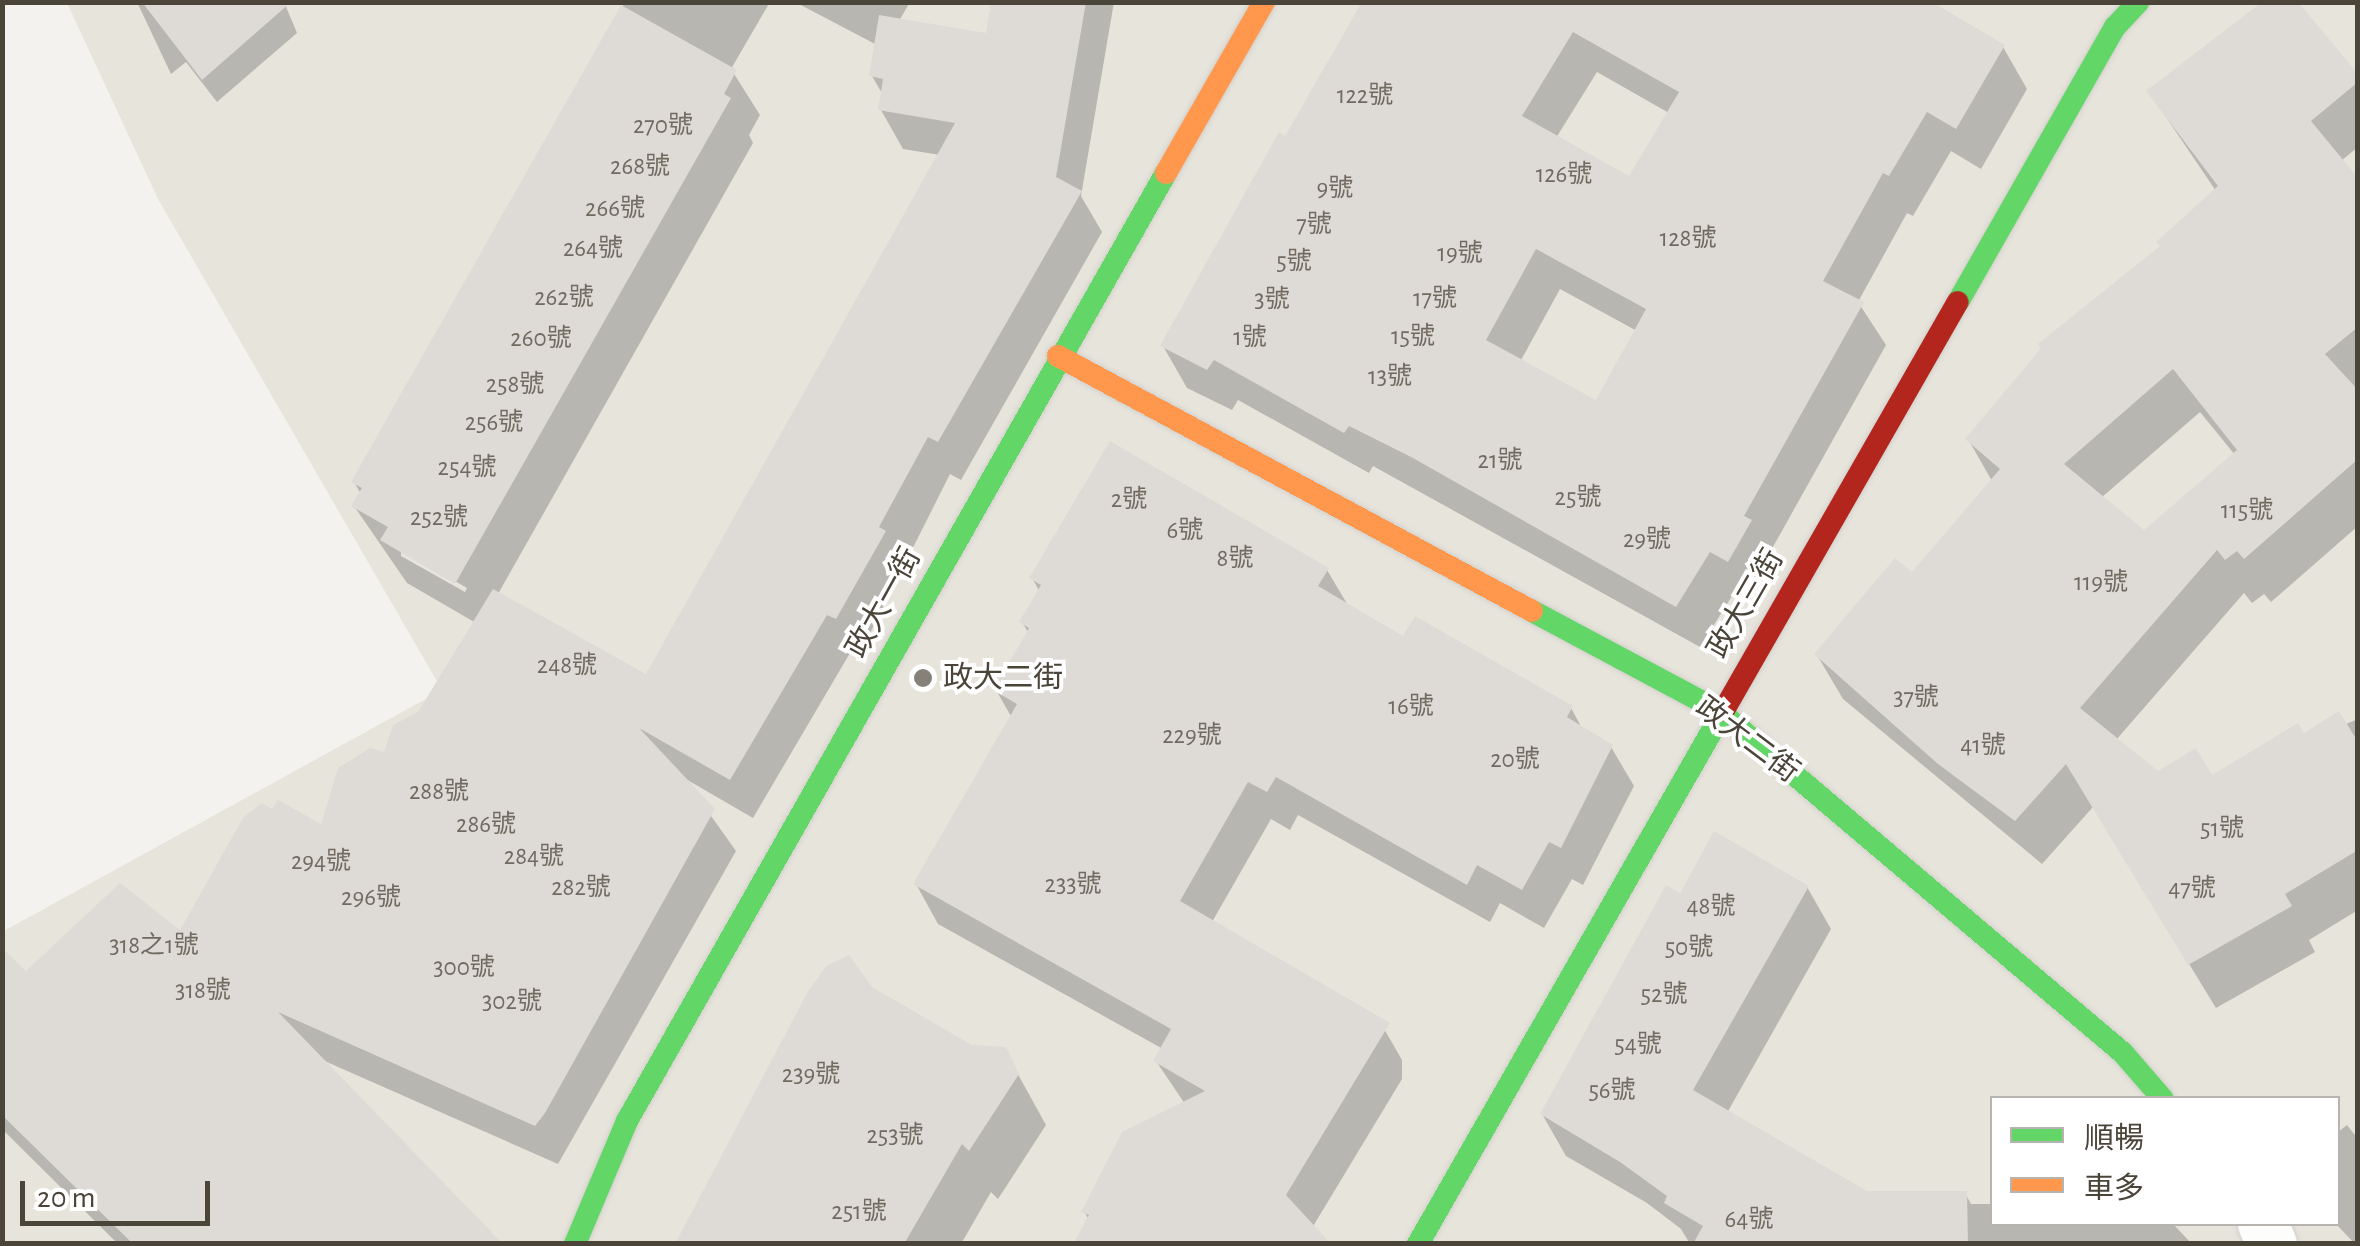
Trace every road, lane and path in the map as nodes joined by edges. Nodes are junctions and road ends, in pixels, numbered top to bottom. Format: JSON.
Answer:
{"nodes":[{"id":1,"x":1264,"y":2,"type":"edge"},
{"id":2,"x":2138,"y":2,"type":"edge"},
{"id":3,"x":1058,"y":356,"type":"junction"},
{"id":4,"x":1718,"y":711,"type":"junction"},
{"id":5,"x":2160,"y":1096,"type":"edge"},
{"id":6,"x":575,"y":1244,"type":"edge"},
{"id":7,"x":1418,"y":1244,"type":"edge"}],
"edges":[{"from":1,"to":3,"type":"street","name":"政大一街"},
{"from":2,"to":4,"type":"street","name":"政大三街"},
{"from":3,"to":4,"type":"street","name":"政大二街","number":"政大二街"},
{"from":3,"to":6,"type":"street","name":"政大一街"},
{"from":4,"to":5,"type":"street","name":"政大二街"},
{"from":4,"to":7,"type":"street","name":"政大三街"}]}
